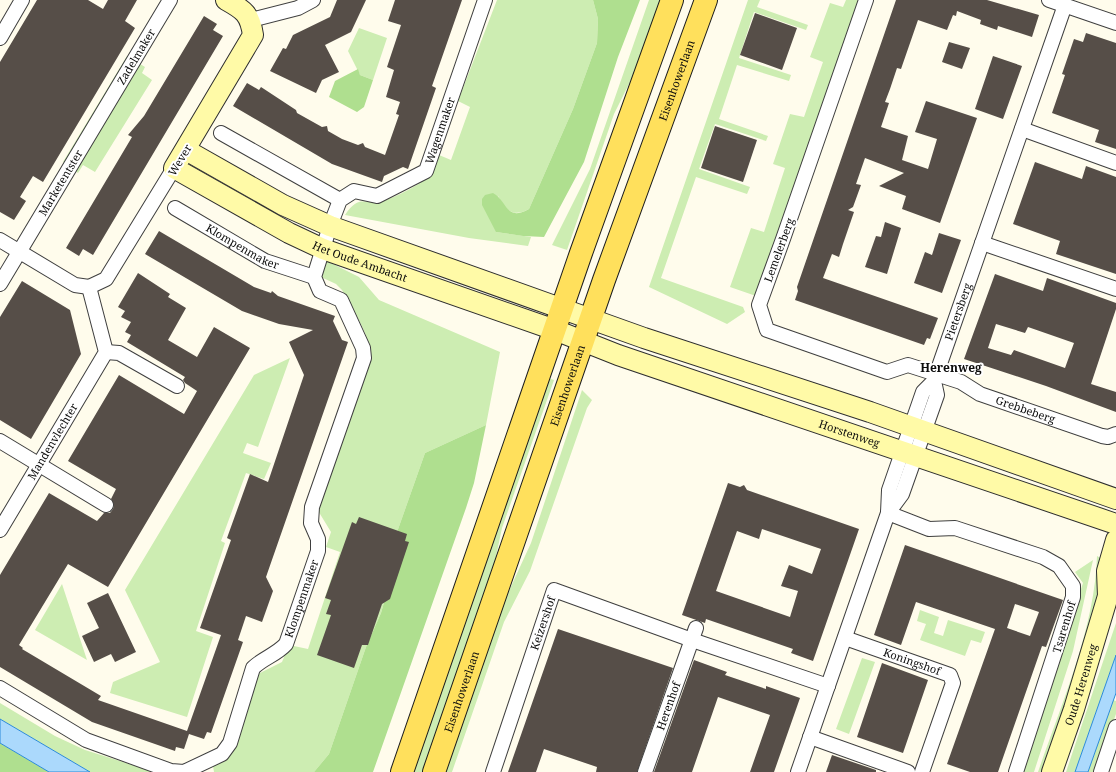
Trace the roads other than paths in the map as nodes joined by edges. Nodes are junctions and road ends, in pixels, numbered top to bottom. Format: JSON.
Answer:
{"nodes":[{"id":1,"x":22,"y":0,"type":"edge"},
{"id":2,"x":170,"y":0,"type":"edge"},
{"id":3,"x":226,"y":0,"type":"edge"},
{"id":4,"x":313,"y":0,"type":"edge"},
{"id":5,"x":485,"y":0,"type":"edge"},
{"id":6,"x":672,"y":0,"type":"edge"},
{"id":7,"x":706,"y":0,"type":"edge"},
{"id":8,"x":866,"y":0,"type":"edge"},
{"id":9,"x":1049,"y":0,"type":"edge"},
{"id":10,"x":1065,"y":5,"type":"junction"},
{"id":11,"x":251,"y":20,"type":"junction"},
{"id":12,"x":1116,"y":24,"type":"edge"},
{"id":13,"x":0,"y":38,"type":"edge"},
{"id":14,"x":102,"y":114,"type":"joint"},
{"id":15,"x":1022,"y":129,"type":"junction"},
{"id":16,"x":221,"y":133,"type":"dead end"},
{"id":17,"x":186,"y":150,"type":"junction"},
{"id":18,"x":1116,"y":162,"type":"edge"},
{"id":19,"x":174,"y":168,"type":"junction"},
{"id":20,"x":340,"y":200,"type":"junction"},
{"id":21,"x":175,"y":208,"type":"dead end"},
{"id":22,"x":330,"y":226,"type":"junction"},
{"id":23,"x":0,"y":240,"type":"edge"},
{"id":24,"x":982,"y":243,"type":"junction"},
{"id":25,"x":323,"y":250,"type":"junction"},
{"id":26,"x":20,"y":252,"type":"junction"},
{"id":27,"x":314,"y":277,"type":"junction"},
{"id":28,"x":0,"y":284,"type":"edge"},
{"id":29,"x":89,"y":287,"type":"junction"},
{"id":30,"x":1116,"y":289,"type":"edge"},
{"id":31,"x":563,"y":308,"type":"junction"},
{"id":32,"x":592,"y":319,"type":"junction"},
{"id":33,"x":555,"y":330,"type":"junction"},
{"id":34,"x":584,"y":342,"type":"junction"},
{"id":35,"x":106,"y":352,"type":"junction"},
{"id":36,"x":936,"y":378,"type":"junction"},
{"id":37,"x":177,"y":386,"type":"dead end"},
{"id":38,"x":917,"y":429,"type":"junction"},
{"id":39,"x":1116,"y":434,"type":"edge"},
{"id":40,"x":0,"y":441,"type":"edge"},
{"id":41,"x":909,"y":455,"type":"junction"},
{"id":42,"x":39,"y":465,"type":"junction"},
{"id":43,"x":1116,"y":499,"type":"edge"},
{"id":44,"x":106,"y":505,"type":"dead end"},
{"id":45,"x":888,"y":513,"type":"junction"},
{"id":46,"x":1116,"y":524,"type":"edge"},
{"id":47,"x":0,"y":530,"type":"edge"},
{"id":48,"x":1116,"y":540,"type":"edge"},
{"id":49,"x":1112,"y":590,"type":"edge"},
{"id":50,"x":694,"y":634,"type":"junction"},
{"id":51,"x":845,"y":638,"type":"junction"},
{"id":52,"x":828,"y":686,"type":"junction"},
{"id":53,"x":0,"y":688,"type":"edge"},
{"id":54,"x":1116,"y":727,"type":"edge"},
{"id":55,"x":810,"y":737,"type":"junction"},
{"id":56,"x":402,"y":772,"type":"edge"},
{"id":57,"x":434,"y":772,"type":"edge"},
{"id":58,"x":493,"y":772,"type":"edge"},
{"id":59,"x":645,"y":772,"type":"edge"},
{"id":60,"x":798,"y":772,"type":"edge"},
{"id":61,"x":908,"y":772,"type":"edge"},
{"id":62,"x":922,"y":772,"type":"edge"},
{"id":63,"x":1016,"y":772,"type":"edge"},
{"id":64,"x":1052,"y":772,"type":"edge"},
{"id":65,"x":1101,"y":772,"type":"edge"}],
"edges":[{"from":1,"to":13,"type":"street"},
{"from":2,"to":14,"type":"street","name":"Zadelmaker"},
{"from":3,"to":11,"type":"street"},
{"from":4,"to":11,"type":"street"},
{"from":5,"to":20,"type":"street","name":"Wagenmaker"},
{"from":6,"to":31,"type":"main road"},
{"from":7,"to":32,"type":"main road","name":"Eisenhowerlaan"},
{"from":8,"to":36,"type":"street","name":"Lemelerberg"},
{"from":9,"to":10,"type":"street"},
{"from":10,"to":12,"type":"street"},
{"from":10,"to":15,"type":"street","name":"Pietersberg"},
{"from":11,"to":17,"type":"street","name":"Wever"},
{"from":14,"to":26,"type":"street","name":"Marketentster"},
{"from":15,"to":18,"type":"street"},
{"from":15,"to":24,"type":"street","name":"Pietersberg"},
{"from":16,"to":20,"type":"street"},
{"from":17,"to":19,"type":"street","name":"Wever"},
{"from":17,"to":22,"type":"street","name":"Het Oude Ambacht"},
{"from":19,"to":25,"type":"street","name":"Het Oude Ambacht"},
{"from":19,"to":29,"type":"street","name":"Wever"},
{"from":20,"to":22,"type":"street"},
{"from":21,"to":27,"type":"street","name":"Klompenmaker"},
{"from":22,"to":25,"type":"street"},
{"from":22,"to":31,"type":"street","name":"Het Oude Ambacht"},
{"from":23,"to":26,"type":"street"},
{"from":24,"to":30,"type":"street"},
{"from":24,"to":36,"type":"street","name":"Pietersberg"},
{"from":25,"to":27,"type":"street"},
{"from":25,"to":33,"type":"street","name":"Het Oude Ambacht"},
{"from":26,"to":28,"type":"street","name":"Marketentster"},
{"from":26,"to":29,"type":"street"},
{"from":27,"to":53,"type":"street","name":"Klompenmaker"},
{"from":29,"to":35,"type":"street"},
{"from":31,"to":32,"type":"street","name":"Het Oude Ambacht"},
{"from":31,"to":33,"type":"main road"},
{"from":32,"to":34,"type":"main road","name":"Eisenhowerlaan"},
{"from":32,"to":38,"type":"street"},
{"from":33,"to":34,"type":"street","name":"Het Oude Ambacht"},
{"from":33,"to":56,"type":"main road"},
{"from":34,"to":41,"type":"street","name":"Horstenweg"},
{"from":34,"to":57,"type":"main road","name":"Eisenhowerlaan"},
{"from":35,"to":37,"type":"street"},
{"from":35,"to":42,"type":"street","name":"Mandenvlechter"},
{"from":36,"to":38,"type":"street","name":"Pietersberg"},
{"from":36,"to":39,"type":"street","name":"Grebbeberg"},
{"from":38,"to":41,"type":"street","name":"Pietersberg"},
{"from":38,"to":43,"type":"street"},
{"from":40,"to":42,"type":"street"},
{"from":41,"to":45,"type":"street"},
{"from":41,"to":46,"type":"street","name":"Horstenweg"},
{"from":42,"to":44,"type":"street"},
{"from":42,"to":47,"type":"street","name":"Mandenvlechter"},
{"from":45,"to":51,"type":"street"},
{"from":45,"to":63,"type":"street","name":"Tsarenhof"},
{"from":48,"to":49,"type":"street","name":"Oude Herenweg"},
{"from":49,"to":64,"type":"street","name":"Oude Herenweg"},
{"from":50,"to":52,"type":"street","name":"Keizershof"},
{"from":50,"to":58,"type":"street","name":"Keizershof"},
{"from":50,"to":59,"type":"street","name":"Herenhof"},
{"from":51,"to":52,"type":"street"},
{"from":51,"to":62,"type":"street","name":"Koningshof"},
{"from":52,"to":55,"type":"street"},
{"from":54,"to":65,"type":"street"},
{"from":55,"to":60,"type":"street"},
{"from":55,"to":61,"type":"street"}]}
